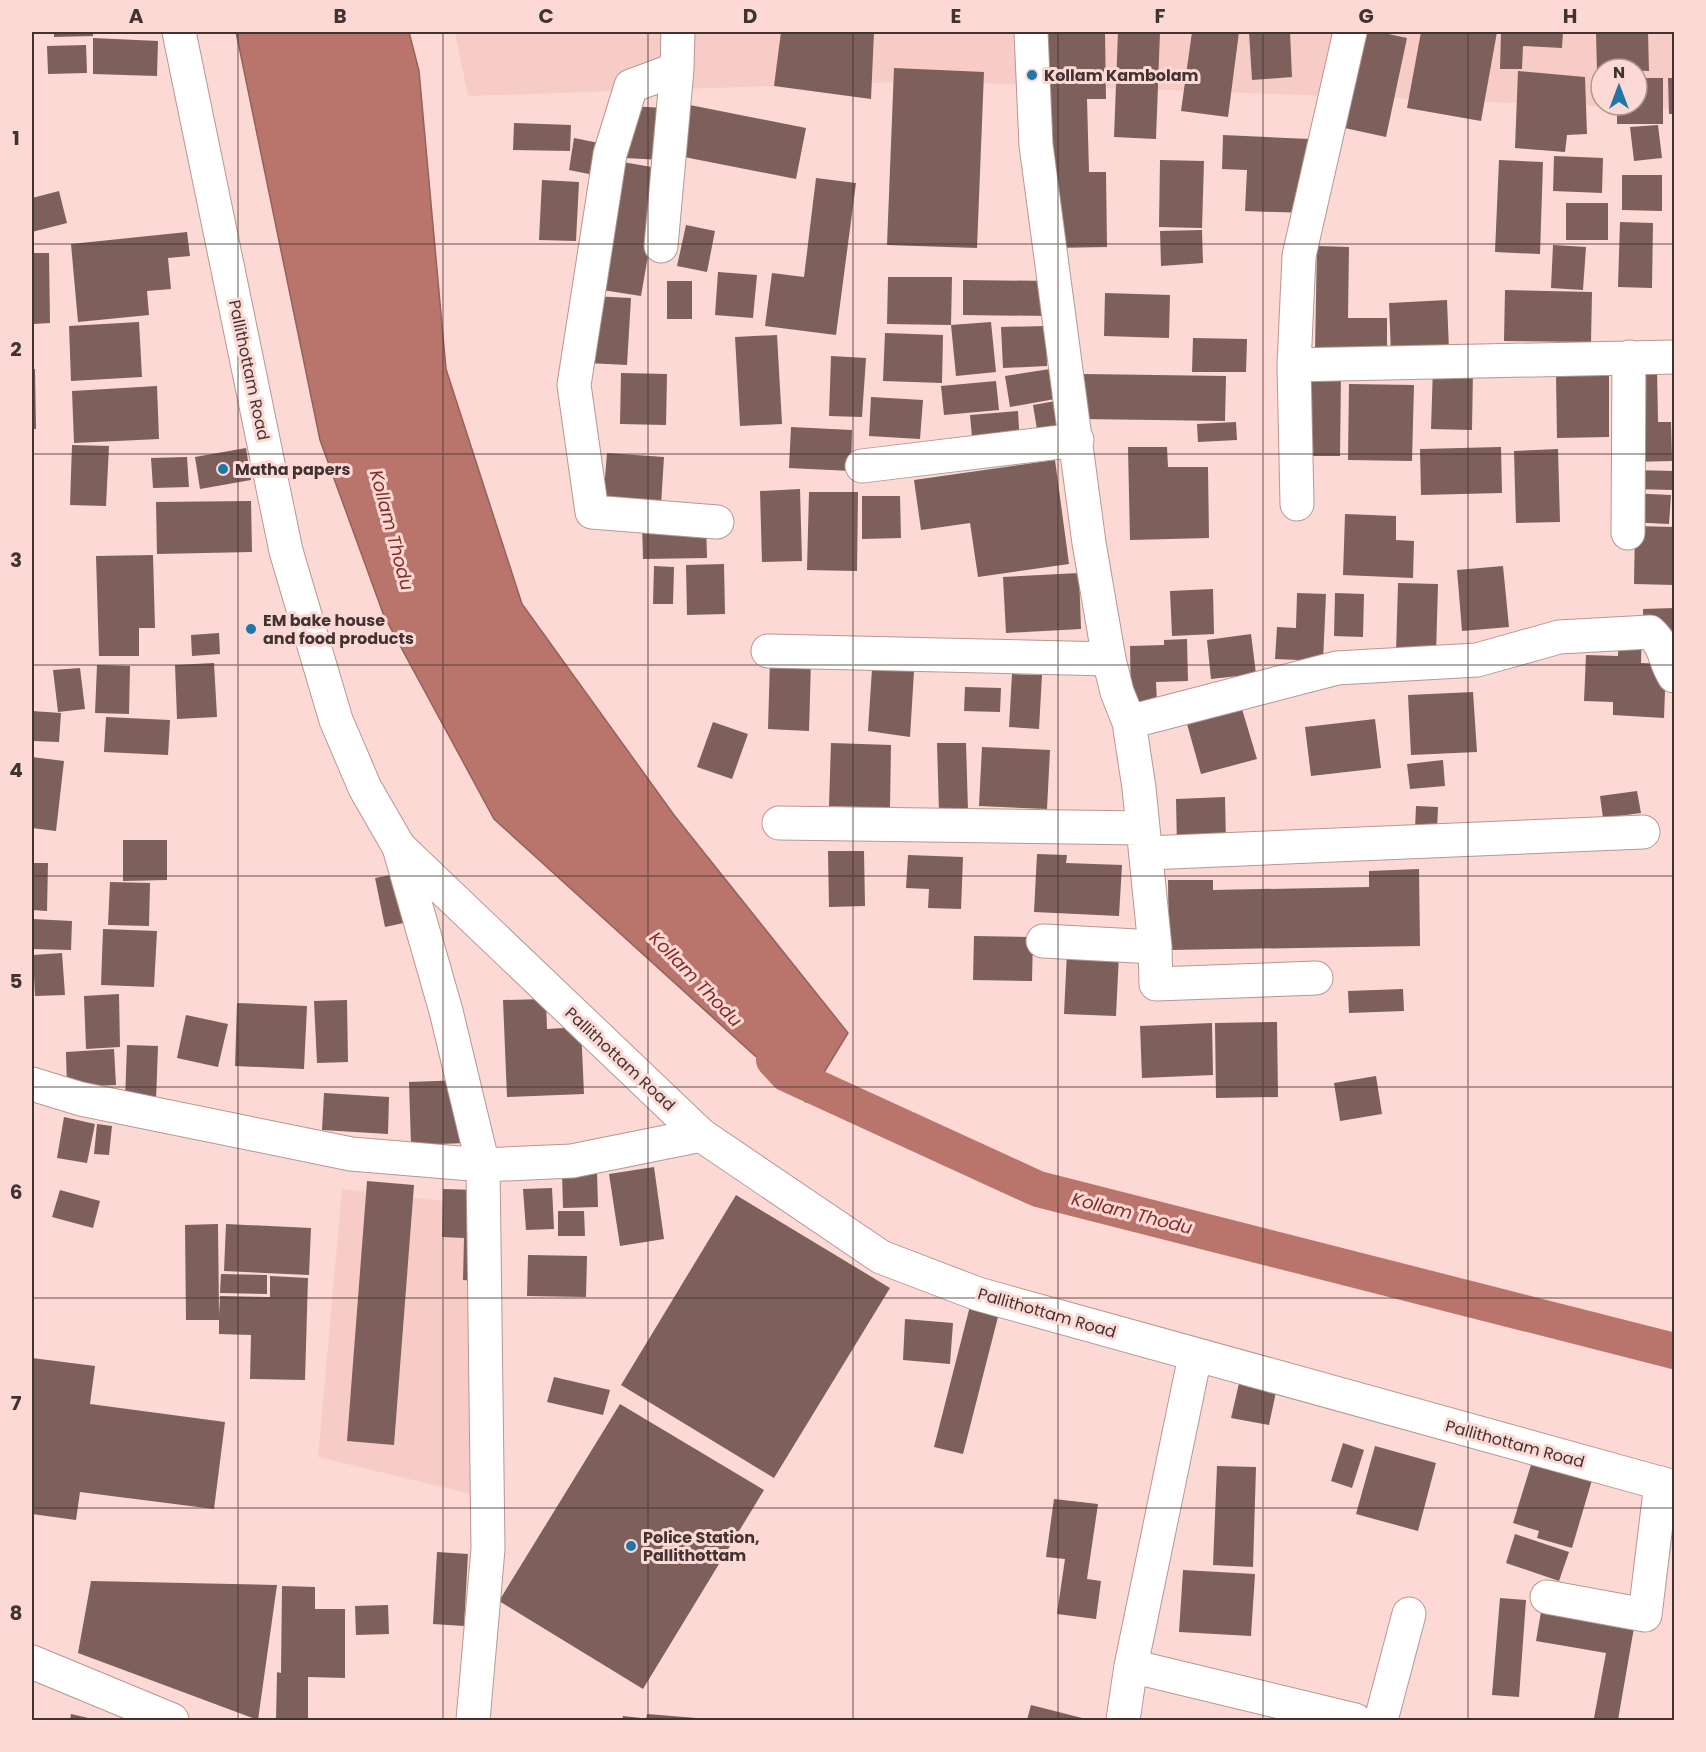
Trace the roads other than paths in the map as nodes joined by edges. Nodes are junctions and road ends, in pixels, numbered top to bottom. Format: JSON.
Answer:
{"nodes":[{"id":1,"x":179,"y":32,"type":"edge"},
{"id":2,"x":678,"y":32,"type":"edge"},
{"id":3,"x":1030,"y":32,"type":"edge"},
{"id":4,"x":1350,"y":32,"type":"edge"},
{"id":5,"x":677,"y":69,"type":"junction"},
{"id":6,"x":661,"y":246,"type":"dead end"},
{"id":7,"x":1629,"y":357,"type":"junction"},
{"id":8,"x":1674,"y":357,"type":"edge"},
{"id":9,"x":1294,"y":364,"type":"junction"},
{"id":10,"x":1077,"y":440,"type":"junction"},
{"id":11,"x":862,"y":466,"type":"dead end"},
{"id":12,"x":1297,"y":504,"type":"dead end"},
{"id":13,"x":717,"y":522,"type":"dead end"},
{"id":14,"x":1628,"y":533,"type":"dead end"},
{"id":15,"x":768,"y":651,"type":"dead end"},
{"id":16,"x":1109,"y":659,"type":"junction"},
{"id":17,"x":1674,"y":676,"type":"edge"},
{"id":18,"x":1129,"y":722,"type":"junction"},
{"id":19,"x":780,"y":823,"type":"dead end"},
{"id":20,"x":1643,"y":832,"type":"dead end"},
{"id":21,"x":1144,"y":841,"type":"junction"},
{"id":22,"x":399,"y":847,"type":"junction"},
{"id":23,"x":1043,"y":941,"type":"dead end"},
{"id":24,"x":1155,"y":947,"type":"junction"},
{"id":25,"x":1316,"y":978,"type":"dead end"},
{"id":26,"x":32,"y":1083,"type":"edge"},
{"id":27,"x":701,"y":1135,"type":"junction"},
{"id":28,"x":483,"y":1165,"type":"junction"},
{"id":29,"x":1196,"y":1356,"type":"junction"},
{"id":30,"x":1668,"y":1485,"type":"edge"},
{"id":31,"x":1547,"y":1598,"type":"dead end"},
{"id":32,"x":1409,"y":1614,"type":"dead end"},
{"id":33,"x":32,"y":1662,"type":"edge"},
{"id":34,"x":1131,"y":1666,"type":"junction"},
{"id":35,"x":172,"y":1720,"type":"edge"},
{"id":36,"x":473,"y":1720,"type":"edge"},
{"id":37,"x":1123,"y":1720,"type":"edge"},
{"id":38,"x":1355,"y":1720,"type":"edge"},
{"id":39,"x":1381,"y":1720,"type":"edge"}],
"edges":[{"from":1,"to":22,"type":"street","name":"Pallithottam Road"},
{"from":2,"to":5,"type":"street"},
{"from":3,"to":10,"type":"street"},
{"from":4,"to":9,"type":"street"},
{"from":5,"to":6,"type":"street"},
{"from":5,"to":13,"type":"street"},
{"from":7,"to":8,"type":"street"},
{"from":7,"to":9,"type":"street"},
{"from":7,"to":14,"type":"street"},
{"from":9,"to":12,"type":"street"},
{"from":10,"to":11,"type":"street"},
{"from":10,"to":16,"type":"street"},
{"from":15,"to":16,"type":"street"},
{"from":16,"to":18,"type":"street"},
{"from":17,"to":18,"type":"street"},
{"from":18,"to":21,"type":"street"},
{"from":19,"to":21,"type":"street"},
{"from":20,"to":21,"type":"street"},
{"from":21,"to":24,"type":"street"},
{"from":22,"to":27,"type":"street","name":"Pallithottam Road"},
{"from":22,"to":28,"type":"street"},
{"from":23,"to":24,"type":"street"},
{"from":24,"to":25,"type":"street"},
{"from":26,"to":28,"type":"street"},
{"from":27,"to":28,"type":"street"},
{"from":27,"to":29,"type":"street","name":"Pallithottam Road"},
{"from":28,"to":36,"type":"street"},
{"from":29,"to":30,"type":"street","name":"Pallithottam Road"},
{"from":29,"to":34,"type":"street"},
{"from":30,"to":31,"type":"street"},
{"from":32,"to":39,"type":"street"},
{"from":33,"to":35,"type":"street"},
{"from":34,"to":37,"type":"street"},
{"from":34,"to":38,"type":"street"}]}
